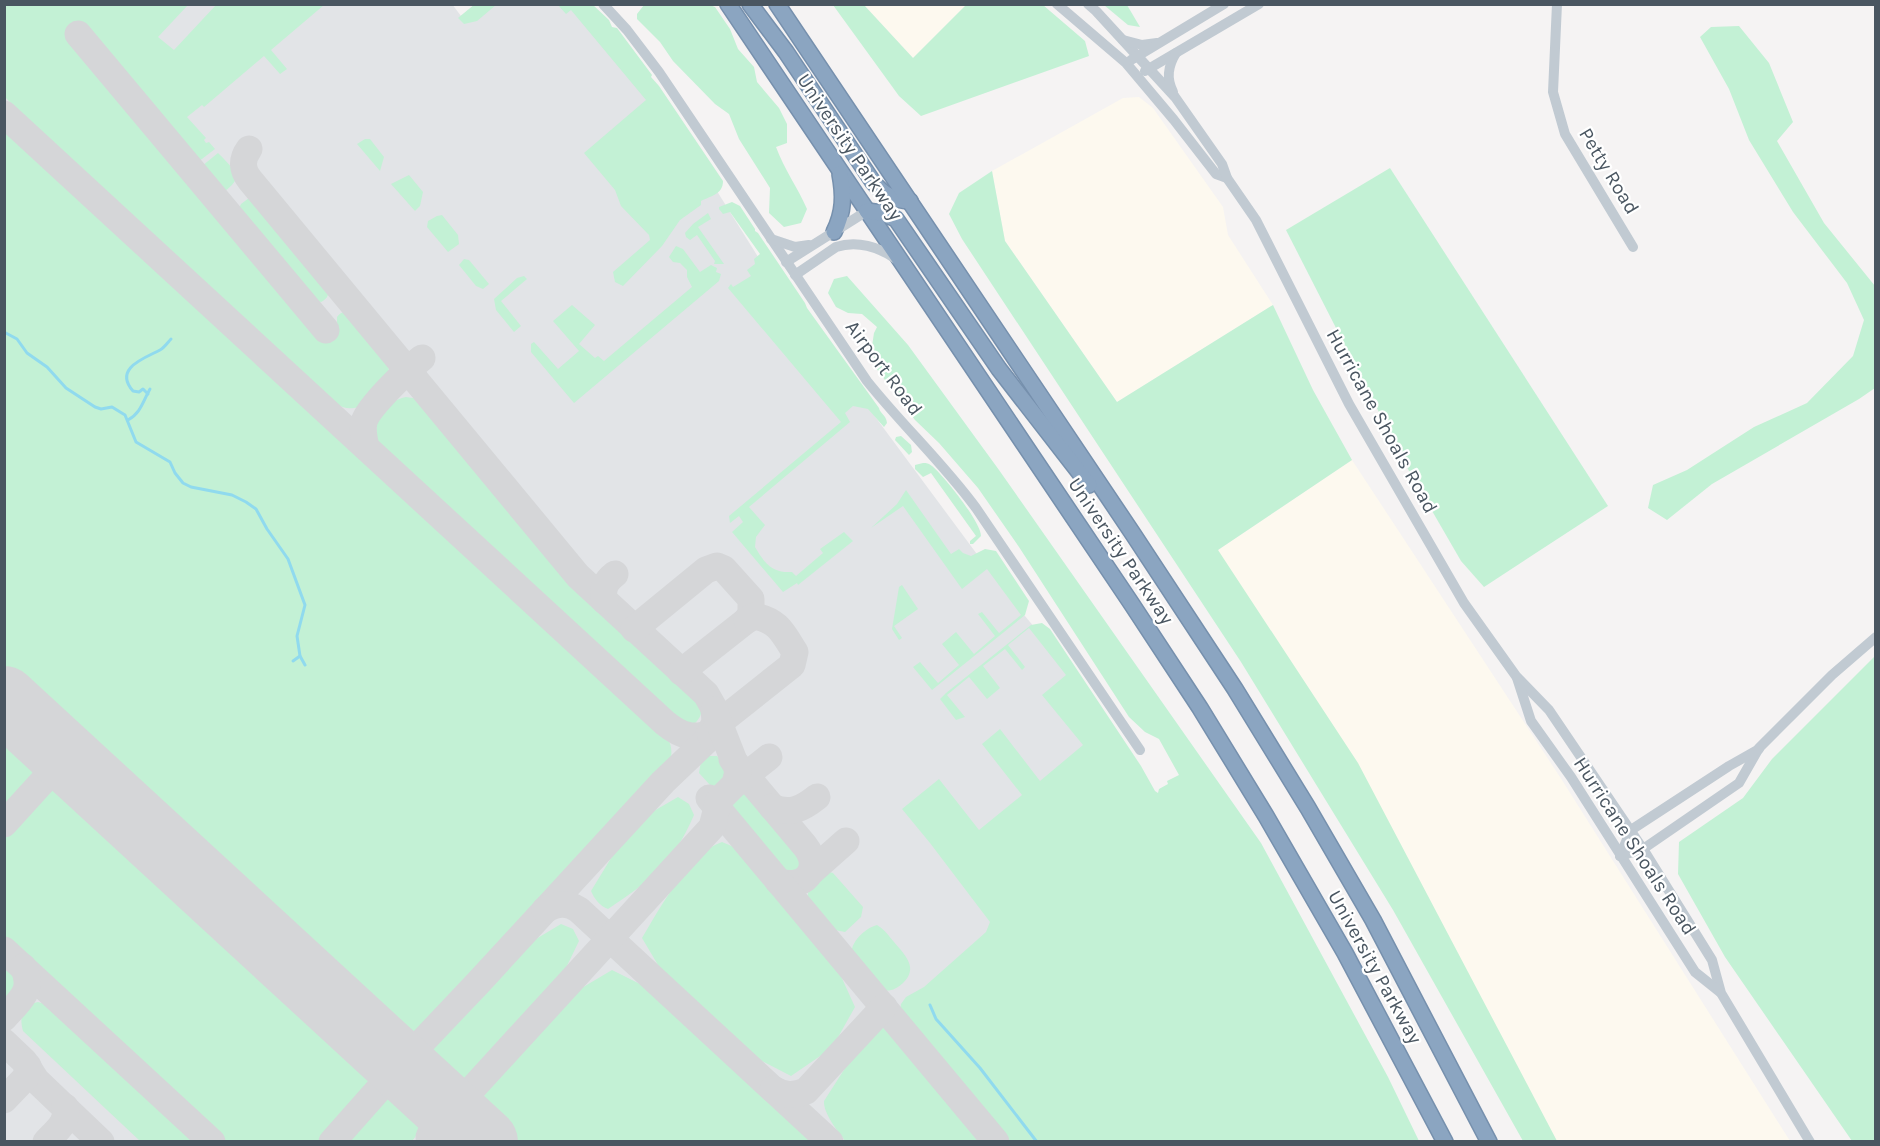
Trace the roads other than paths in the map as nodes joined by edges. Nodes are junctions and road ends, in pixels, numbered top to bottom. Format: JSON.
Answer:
{"nodes":[{"id":1,"x":603,"y":4,"type":"edge"},
{"id":2,"x":728,"y":4,"type":"edge"},
{"id":3,"x":750,"y":4,"type":"edge"},
{"id":4,"x":777,"y":4,"type":"edge"},
{"id":5,"x":1058,"y":4,"type":"edge"},
{"id":6,"x":1088,"y":4,"type":"edge"},
{"id":7,"x":1224,"y":4,"type":"edge"},
{"id":8,"x":1259,"y":4,"type":"edge"},
{"id":9,"x":1557,"y":4,"type":"edge"},
{"id":10,"x":1121,"y":39,"type":"junction"},
{"id":11,"x":1163,"y":41,"type":"junction"},
{"id":12,"x":1176,"y":53,"type":"junction"},
{"id":13,"x":1137,"y":57,"type":"junction"},
{"id":14,"x":1126,"y":63,"type":"junction"},
{"id":15,"x":1148,"y":68,"type":"junction"},
{"id":16,"x":1137,"y":76,"type":"junction"},
{"id":17,"x":1175,"y":97,"type":"junction"},
{"id":18,"x":839,"y":168,"type":"junction"},
{"id":19,"x":1227,"y":178,"type":"junction"},
{"id":20,"x":910,"y":201,"type":"junction"},
{"id":21,"x":867,"y":211,"type":"junction"},
{"id":22,"x":834,"y":232,"type":"junction"},
{"id":23,"x":771,"y":239,"type":"junction"},
{"id":24,"x":812,"y":245,"type":"junction"},
{"id":25,"x":1633,"y":247,"type":"dead end"},
{"id":26,"x":786,"y":261,"type":"junction"},
{"id":27,"x":903,"y":263,"type":"junction"},
{"id":28,"x":795,"y":275,"type":"junction"},
{"id":29,"x":1133,"y":534,"type":"junction"},
{"id":30,"x":1875,"y":637,"type":"edge"},
{"id":31,"x":1516,"y":676,"type":"junction"},
{"id":32,"x":1759,"y":748,"type":"junction"},
{"id":33,"x":1140,"y":750,"type":"dead end"},
{"id":34,"x":1631,"y":830,"type":"junction"},
{"id":35,"x":1643,"y":849,"type":"junction"},
{"id":36,"x":1620,"y":856,"type":"junction"},
{"id":37,"x":1721,"y":993,"type":"junction"},
{"id":38,"x":1445,"y":1142,"type":"edge"},
{"id":39,"x":1489,"y":1142,"type":"edge"},
{"id":40,"x":1810,"y":1142,"type":"edge"}],
"edges":[{"from":1,"to":23,"type":"street","name":"Airport Road"},
{"from":2,"to":18,"type":"highway","name":"University Parkway"},
{"from":3,"to":20,"type":"highway"},
{"from":4,"to":20,"type":"highway","name":"University Parkway"},
{"from":5,"to":14,"type":"street","name":"Hurricane Shoals Road"},
{"from":6,"to":10,"type":"street","name":"Hurricane Shoals Road"},
{"from":7,"to":11,"type":"street"},
{"from":8,"to":12,"type":"street"},
{"from":9,"to":25,"type":"street","name":"Petty Road"},
{"from":10,"to":11,"type":"street"},
{"from":10,"to":13,"type":"street","name":"Hurricane Shoals Road"},
{"from":11,"to":13,"type":"street"},
{"from":12,"to":15,"type":"street"},
{"from":12,"to":17,"type":"street"},
{"from":13,"to":14,"type":"street"},
{"from":13,"to":15,"type":"street","name":"Hurricane Shoals Road"},
{"from":14,"to":16,"type":"street","name":"Hurricane Shoals Road"},
{"from":15,"to":16,"type":"street"},
{"from":15,"to":17,"type":"street","name":"Hurricane Shoals Road"},
{"from":16,"to":19,"type":"street","name":"Hurricane Shoals Road"},
{"from":17,"to":19,"type":"street","name":"Hurricane Shoals Road"},
{"from":18,"to":21,"type":"highway","name":"University Parkway"},
{"from":18,"to":22,"type":"highway"},
{"from":19,"to":31,"type":"street","name":"Hurricane Shoals Road"},
{"from":20,"to":29,"type":"highway","name":"University Parkway"},
{"from":21,"to":22,"type":"street"},
{"from":21,"to":27,"type":"highway","name":"University Parkway"},
{"from":21,"to":29,"type":"highway"},
{"from":22,"to":24,"type":"street"},
{"from":23,"to":24,"type":"street"},
{"from":23,"to":26,"type":"street","name":"Airport Road"},
{"from":24,"to":26,"type":"street"},
{"from":26,"to":28,"type":"street","name":"Airport Road"},
{"from":27,"to":28,"type":"street"},
{"from":27,"to":38,"type":"highway","name":"University Parkway"},
{"from":28,"to":33,"type":"street","name":"Airport Road"},
{"from":29,"to":39,"type":"highway","name":"University Parkway"},
{"from":30,"to":32,"type":"street"},
{"from":31,"to":34,"type":"street","name":"Hurricane Shoals Road"},
{"from":31,"to":36,"type":"street","name":"Hurricane Shoals Road"},
{"from":32,"to":34,"type":"street"},
{"from":32,"to":35,"type":"street"},
{"from":34,"to":35,"type":"street","name":"Hurricane Shoals Road"},
{"from":34,"to":36,"type":"street"},
{"from":35,"to":36,"type":"street"},
{"from":35,"to":37,"type":"street","name":"Hurricane Shoals Road"},
{"from":36,"to":37,"type":"street","name":"Hurricane Shoals Road"},
{"from":37,"to":40,"type":"street","name":"Hurricane Shoals Road"}]}
